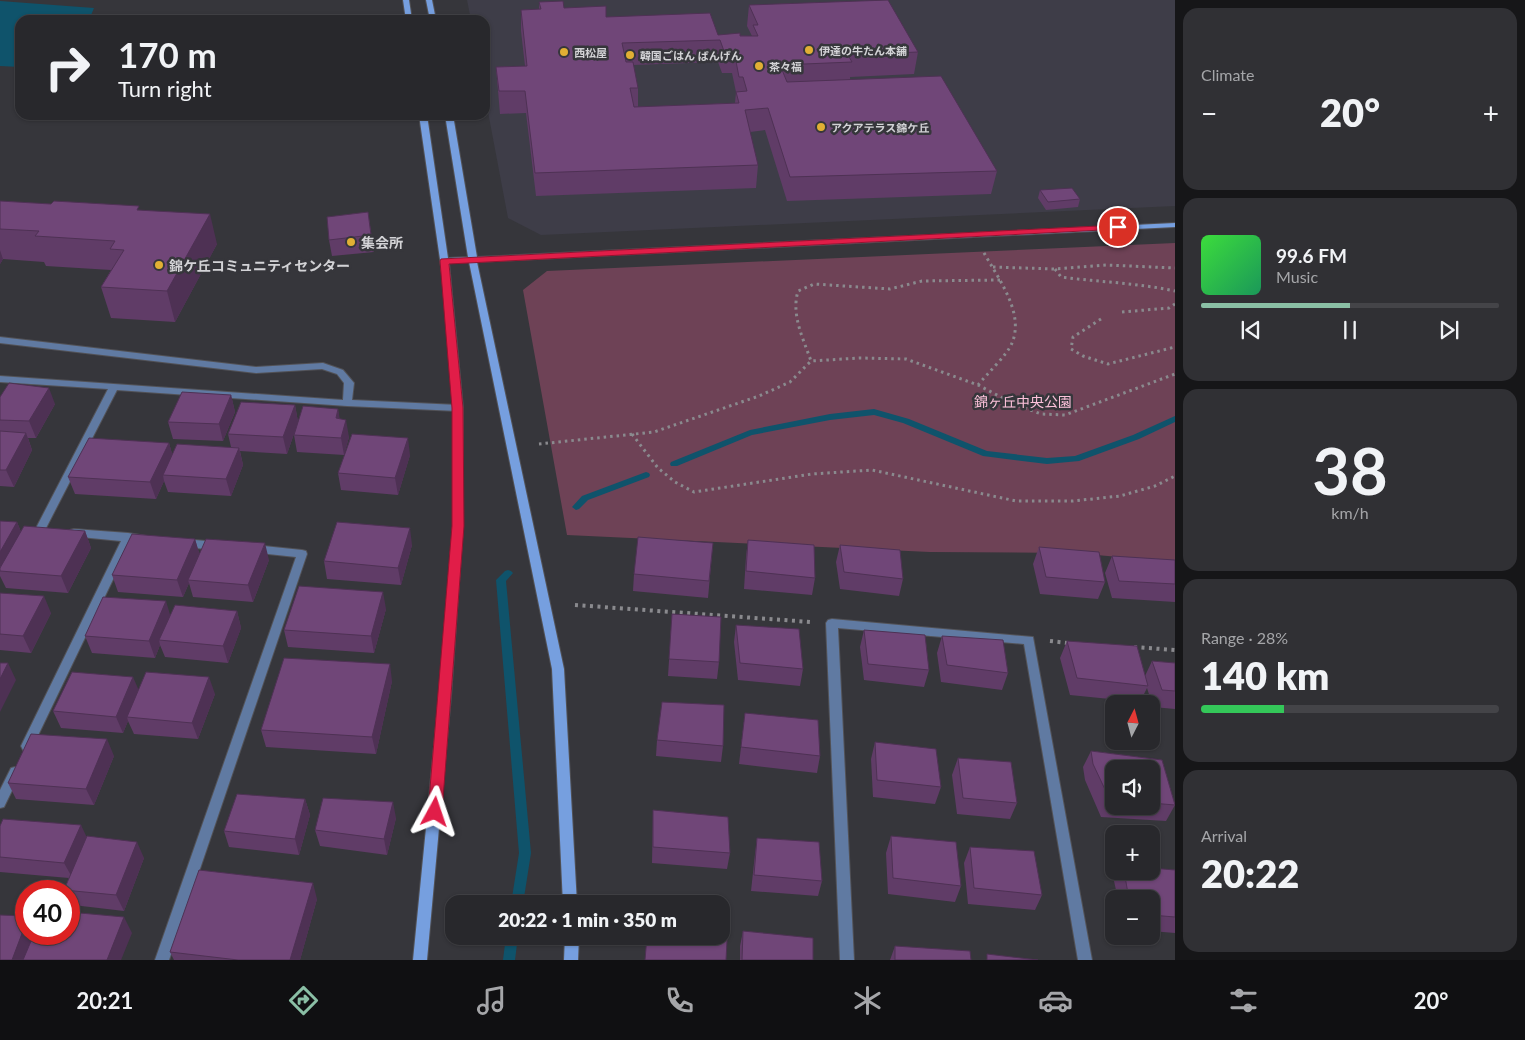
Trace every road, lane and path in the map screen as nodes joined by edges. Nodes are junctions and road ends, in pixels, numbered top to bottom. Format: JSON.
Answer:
{"nodes":[{"id":1,"x":406,"y":0,"type":"edge"},
{"id":2,"x":429,"y":0,"type":"edge"},
{"id":3,"x":408,"y":15,"type":"edge"},
{"id":4,"x":432,"y":15,"type":"edge"},
{"id":5,"x":424,"y":120,"type":"edge"},
{"id":6,"x":450,"y":120,"type":"edge"},
{"id":7,"x":1175,"y":225,"type":"edge"},
{"id":8,"x":979,"y":244,"type":"dead end"},
{"id":9,"x":473,"y":258,"type":"junction"},
{"id":10,"x":444,"y":261,"type":"junction"},
{"id":11,"x":993,"y":267,"type":"junction"},
{"id":12,"x":1175,"y":268,"type":"edge"},
{"id":13,"x":1054,"y":269,"type":"junction"},
{"id":14,"x":1000,"y":280,"type":"junction"},
{"id":15,"x":1175,"y":291,"type":"edge"},
{"id":16,"x":1175,"y":304,"type":"edge"},
{"id":17,"x":1122,"y":312,"type":"dead end"},
{"id":18,"x":1101,"y":319,"type":"dead end"},
{"id":19,"x":0,"y":340,"type":"edge"},
{"id":20,"x":1175,"y":347,"type":"edge"},
{"id":21,"x":810,"y":361,"type":"junction"},
{"id":22,"x":1175,"y":374,"type":"edge"},
{"id":23,"x":0,"y":379,"type":"edge"},
{"id":24,"x":978,"y":385,"type":"junction"},
{"id":25,"x":114,"y":387,"type":"junction"},
{"id":26,"x":347,"y":402,"type":"junction"},
{"id":27,"x":458,"y":408,"type":"junction"},
{"id":28,"x":632,"y":434,"type":"junction"},
{"id":29,"x":539,"y":444,"type":"dead end"},
{"id":30,"x":1175,"y":476,"type":"edge"},
{"id":31,"x":128,"y":537,"type":"junction"},
{"id":32,"x":157,"y":540,"type":"edge"},
{"id":33,"x":176,"y":542,"type":"edge"},
{"id":34,"x":225,"y":546,"type":"edge"},
{"id":35,"x":244,"y":548,"type":"edge"},
{"id":36,"x":575,"y":605,"type":"dead end"},
{"id":37,"x":832,"y":623,"type":"junction"},
{"id":38,"x":1029,"y":640,"type":"junction"},
{"id":39,"x":1078,"y":643,"type":"edge"},
{"id":40,"x":1126,"y":647,"type":"edge"},
{"id":41,"x":1175,"y":650,"type":"edge"},
{"id":42,"x":0,"y":803,"type":"edge"},
{"id":43,"x":570,"y":895,"type":"edge"},
{"id":44,"x":572,"y":945,"type":"edge"},
{"id":45,"x":162,"y":960,"type":"edge"},
{"id":46,"x":420,"y":960,"type":"edge"},
{"id":47,"x":571,"y":960,"type":"edge"},
{"id":48,"x":847,"y":960,"type":"edge"},
{"id":49,"x":1085,"y":960,"type":"edge"}],
"edges":[{"from":1,"to":3,"type":"street"},
{"from":2,"to":4,"type":"street"},
{"from":5,"to":10,"type":"street"},
{"from":6,"to":9,"type":"street"},
{"from":7,"to":9,"type":"street"},
{"from":8,"to":11,"type":"path"},
{"from":9,"to":10,"type":"street"},
{"from":9,"to":43,"type":"street"},
{"from":10,"to":27,"type":"street"},
{"from":11,"to":13,"type":"path"},
{"from":11,"to":14,"type":"path"},
{"from":12,"to":13,"type":"path"},
{"from":13,"to":15,"type":"path"},
{"from":14,"to":21,"type":"path"},
{"from":14,"to":24,"type":"path"},
{"from":16,"to":17,"type":"path"},
{"from":18,"to":20,"type":"path"},
{"from":19,"to":26,"type":"street"},
{"from":21,"to":24,"type":"path"},
{"from":21,"to":28,"type":"path"},
{"from":22,"to":24,"type":"path"},
{"from":23,"to":25,"type":"street"},
{"from":25,"to":26,"type":"street"},
{"from":25,"to":31,"type":"street"},
{"from":26,"to":27,"type":"street"},
{"from":27,"to":46,"type":"street"},
{"from":28,"to":29,"type":"path"},
{"from":28,"to":30,"type":"path"},
{"from":31,"to":32,"type":"street"},
{"from":31,"to":42,"type":"street"},
{"from":33,"to":34,"type":"street"},
{"from":35,"to":45,"type":"street"},
{"from":36,"to":37,"type":"path"},
{"from":37,"to":38,"type":"street"},
{"from":37,"to":48,"type":"street"},
{"from":38,"to":39,"type":"path"},
{"from":38,"to":49,"type":"street"},
{"from":40,"to":41,"type":"path"},
{"from":44,"to":47,"type":"street"}]}
